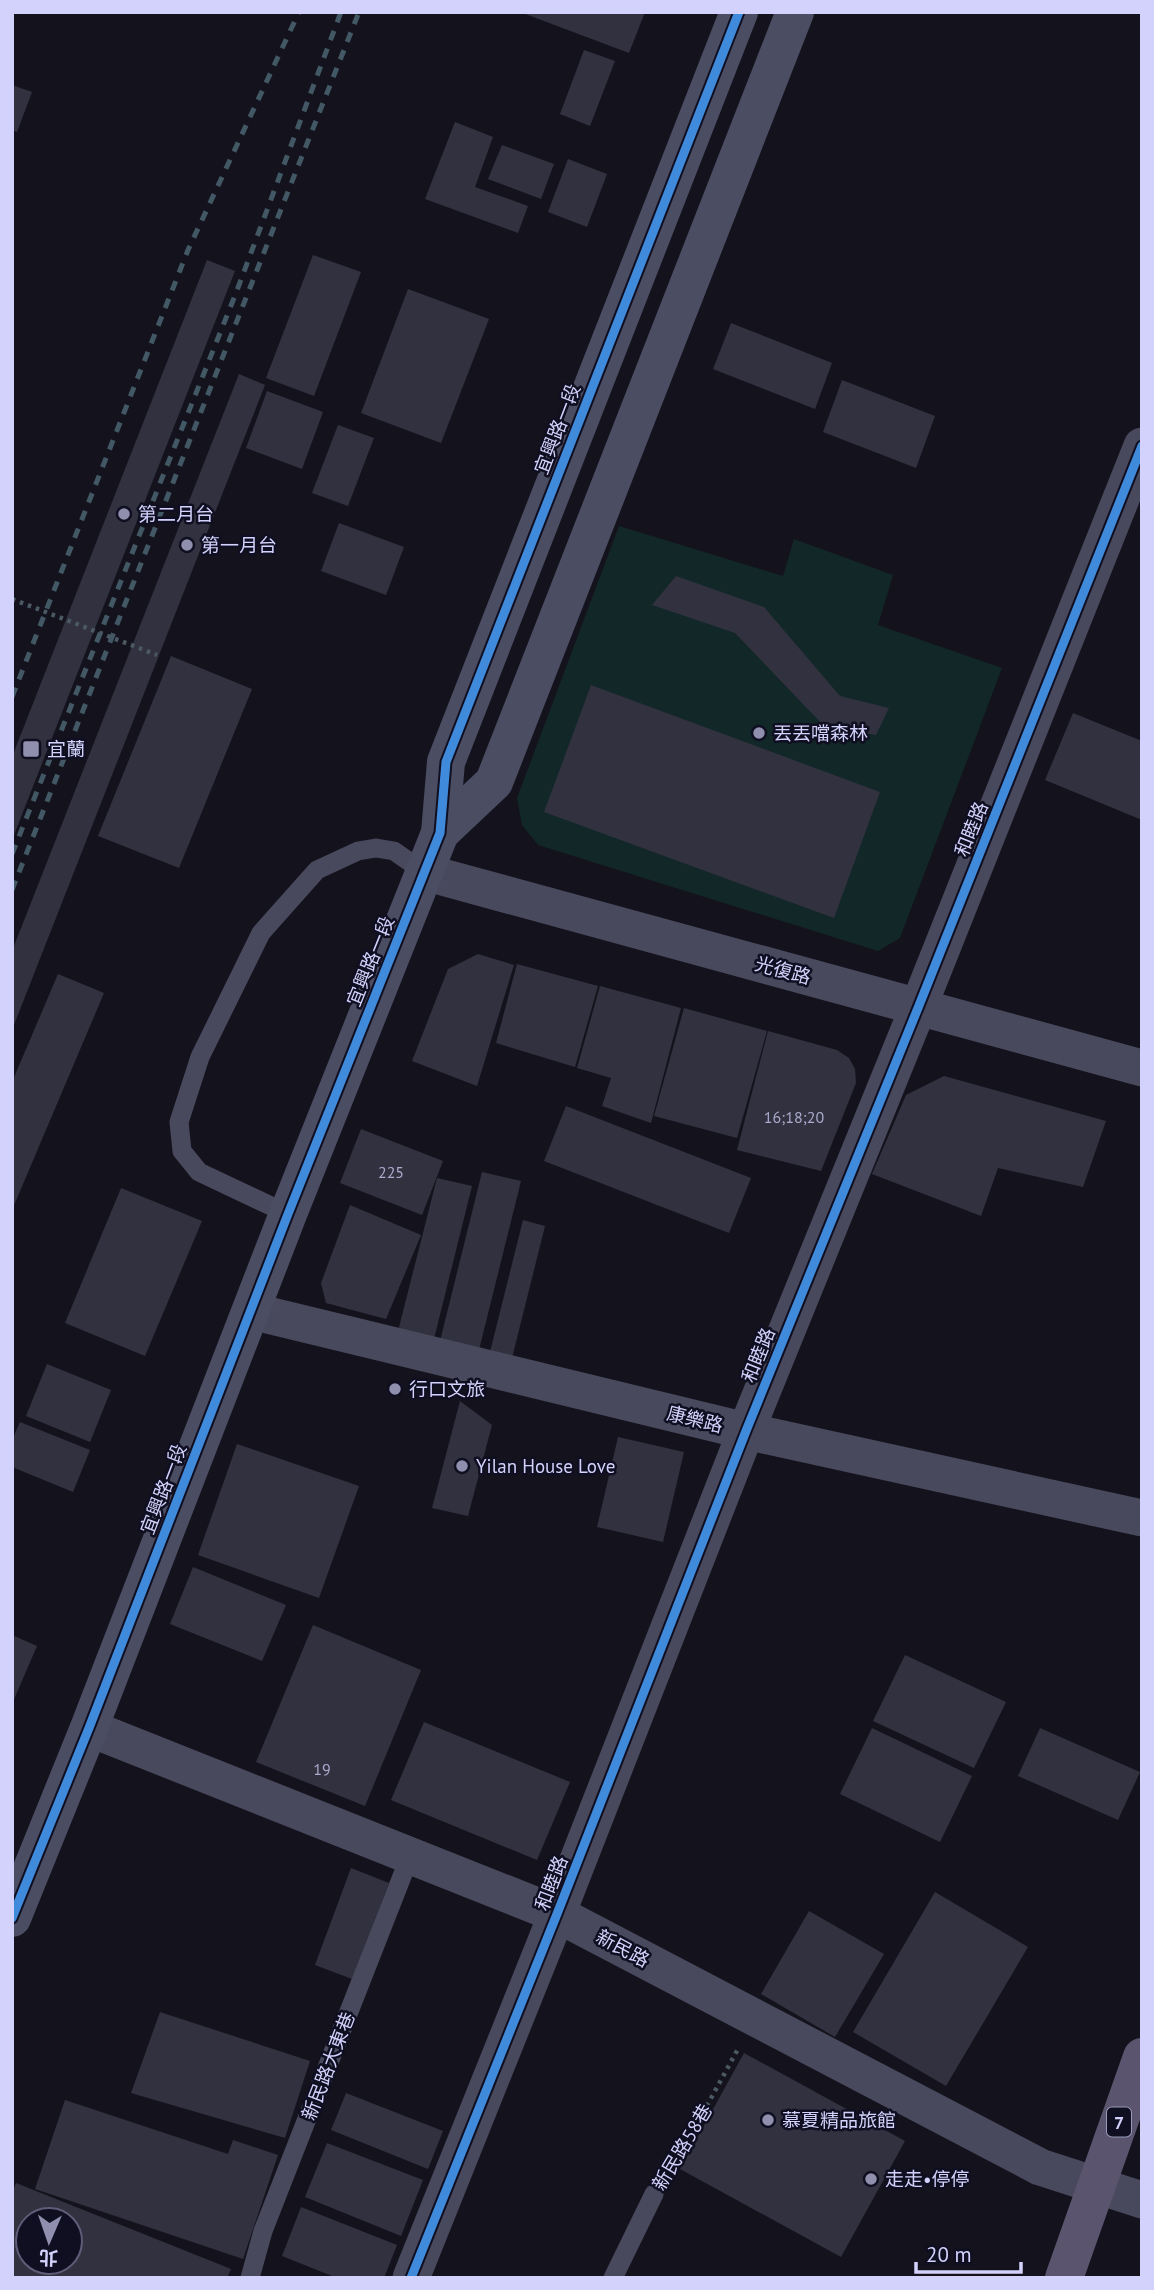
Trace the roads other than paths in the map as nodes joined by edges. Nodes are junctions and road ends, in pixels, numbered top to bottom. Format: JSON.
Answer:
{"nodes":[{"id":1,"x":739,"y":12,"type":"edge"},
{"id":2,"x":795,"y":12,"type":"edge"},
{"id":3,"x":1142,"y":446,"type":"edge"},
{"id":4,"x":440,"y":833,"type":"junction"},
{"id":5,"x":424,"y":872,"type":"junction"},
{"id":6,"x":918,"y":1008,"type":"junction"},
{"id":7,"x":1142,"y":1068,"type":"edge"},
{"id":8,"x":288,"y":1214,"type":"junction"},
{"id":9,"x":251,"y":1311,"type":"junction"},
{"id":10,"x":746,"y":1431,"type":"junction"},
{"id":11,"x":1142,"y":1518,"type":"edge"},
{"id":12,"x":89,"y":1728,"type":"junction"},
{"id":13,"x":411,"y":1856,"type":"junction"},
{"id":14,"x":557,"y":1914,"type":"junction"},
{"id":15,"x":12,"y":1918,"type":"edge"},
{"id":16,"x":1142,"y":2057,"type":"edge"},
{"id":17,"x":1097,"y":2186,"type":"junction"},
{"id":18,"x":654,"y":2194,"type":"road end"},
{"id":19,"x":1142,"y":2200,"type":"edge"},
{"id":20,"x":250,"y":2278,"type":"edge"},
{"id":21,"x":411,"y":2278,"type":"edge"},
{"id":22,"x":613,"y":2278,"type":"edge"},
{"id":23,"x":1064,"y":2278,"type":"edge"}],
"edges":[{"from":1,"to":4,"type":"street","name":"宜興路一段"},
{"from":2,"to":4,"type":"street","name":"宜興路一段"},
{"from":3,"to":6,"type":"street","name":"和睦路"},
{"from":4,"to":5,"type":"street","name":"宜興路一段"},
{"from":5,"to":6,"type":"street","name":"光復路"},
{"from":5,"to":8,"type":"street","name":"宜興路一段"},
{"from":5,"to":8,"type":"lane"},
{"from":6,"to":7,"type":"street","name":"光復路"},
{"from":6,"to":10,"type":"street","name":"和睦路"},
{"from":8,"to":9,"type":"street","name":"宜興路一段"},
{"from":9,"to":10,"type":"street","name":"康樂路"},
{"from":9,"to":12,"type":"street","name":"宜興路一段"},
{"from":10,"to":11,"type":"street","name":"康樂路"},
{"from":10,"to":14,"type":"street","name":"和睦路"},
{"from":12,"to":13,"type":"street","name":"新民路"},
{"from":12,"to":15,"type":"street","name":"宜興路一段"},
{"from":13,"to":14,"type":"street","name":"新民路"},
{"from":13,"to":20,"type":"lane","name":"新民路大東巷"},
{"from":14,"to":17,"type":"street","name":"新民路"},
{"from":14,"to":21,"type":"street","name":"和睦路"},
{"from":16,"to":17,"type":"main road","number":"7"},
{"from":17,"to":19,"type":"street","name":"新民路"},
{"from":17,"to":23,"type":"main road","number":"7"},
{"from":18,"to":22,"type":"lane","name":"新民路58巷"}]}
